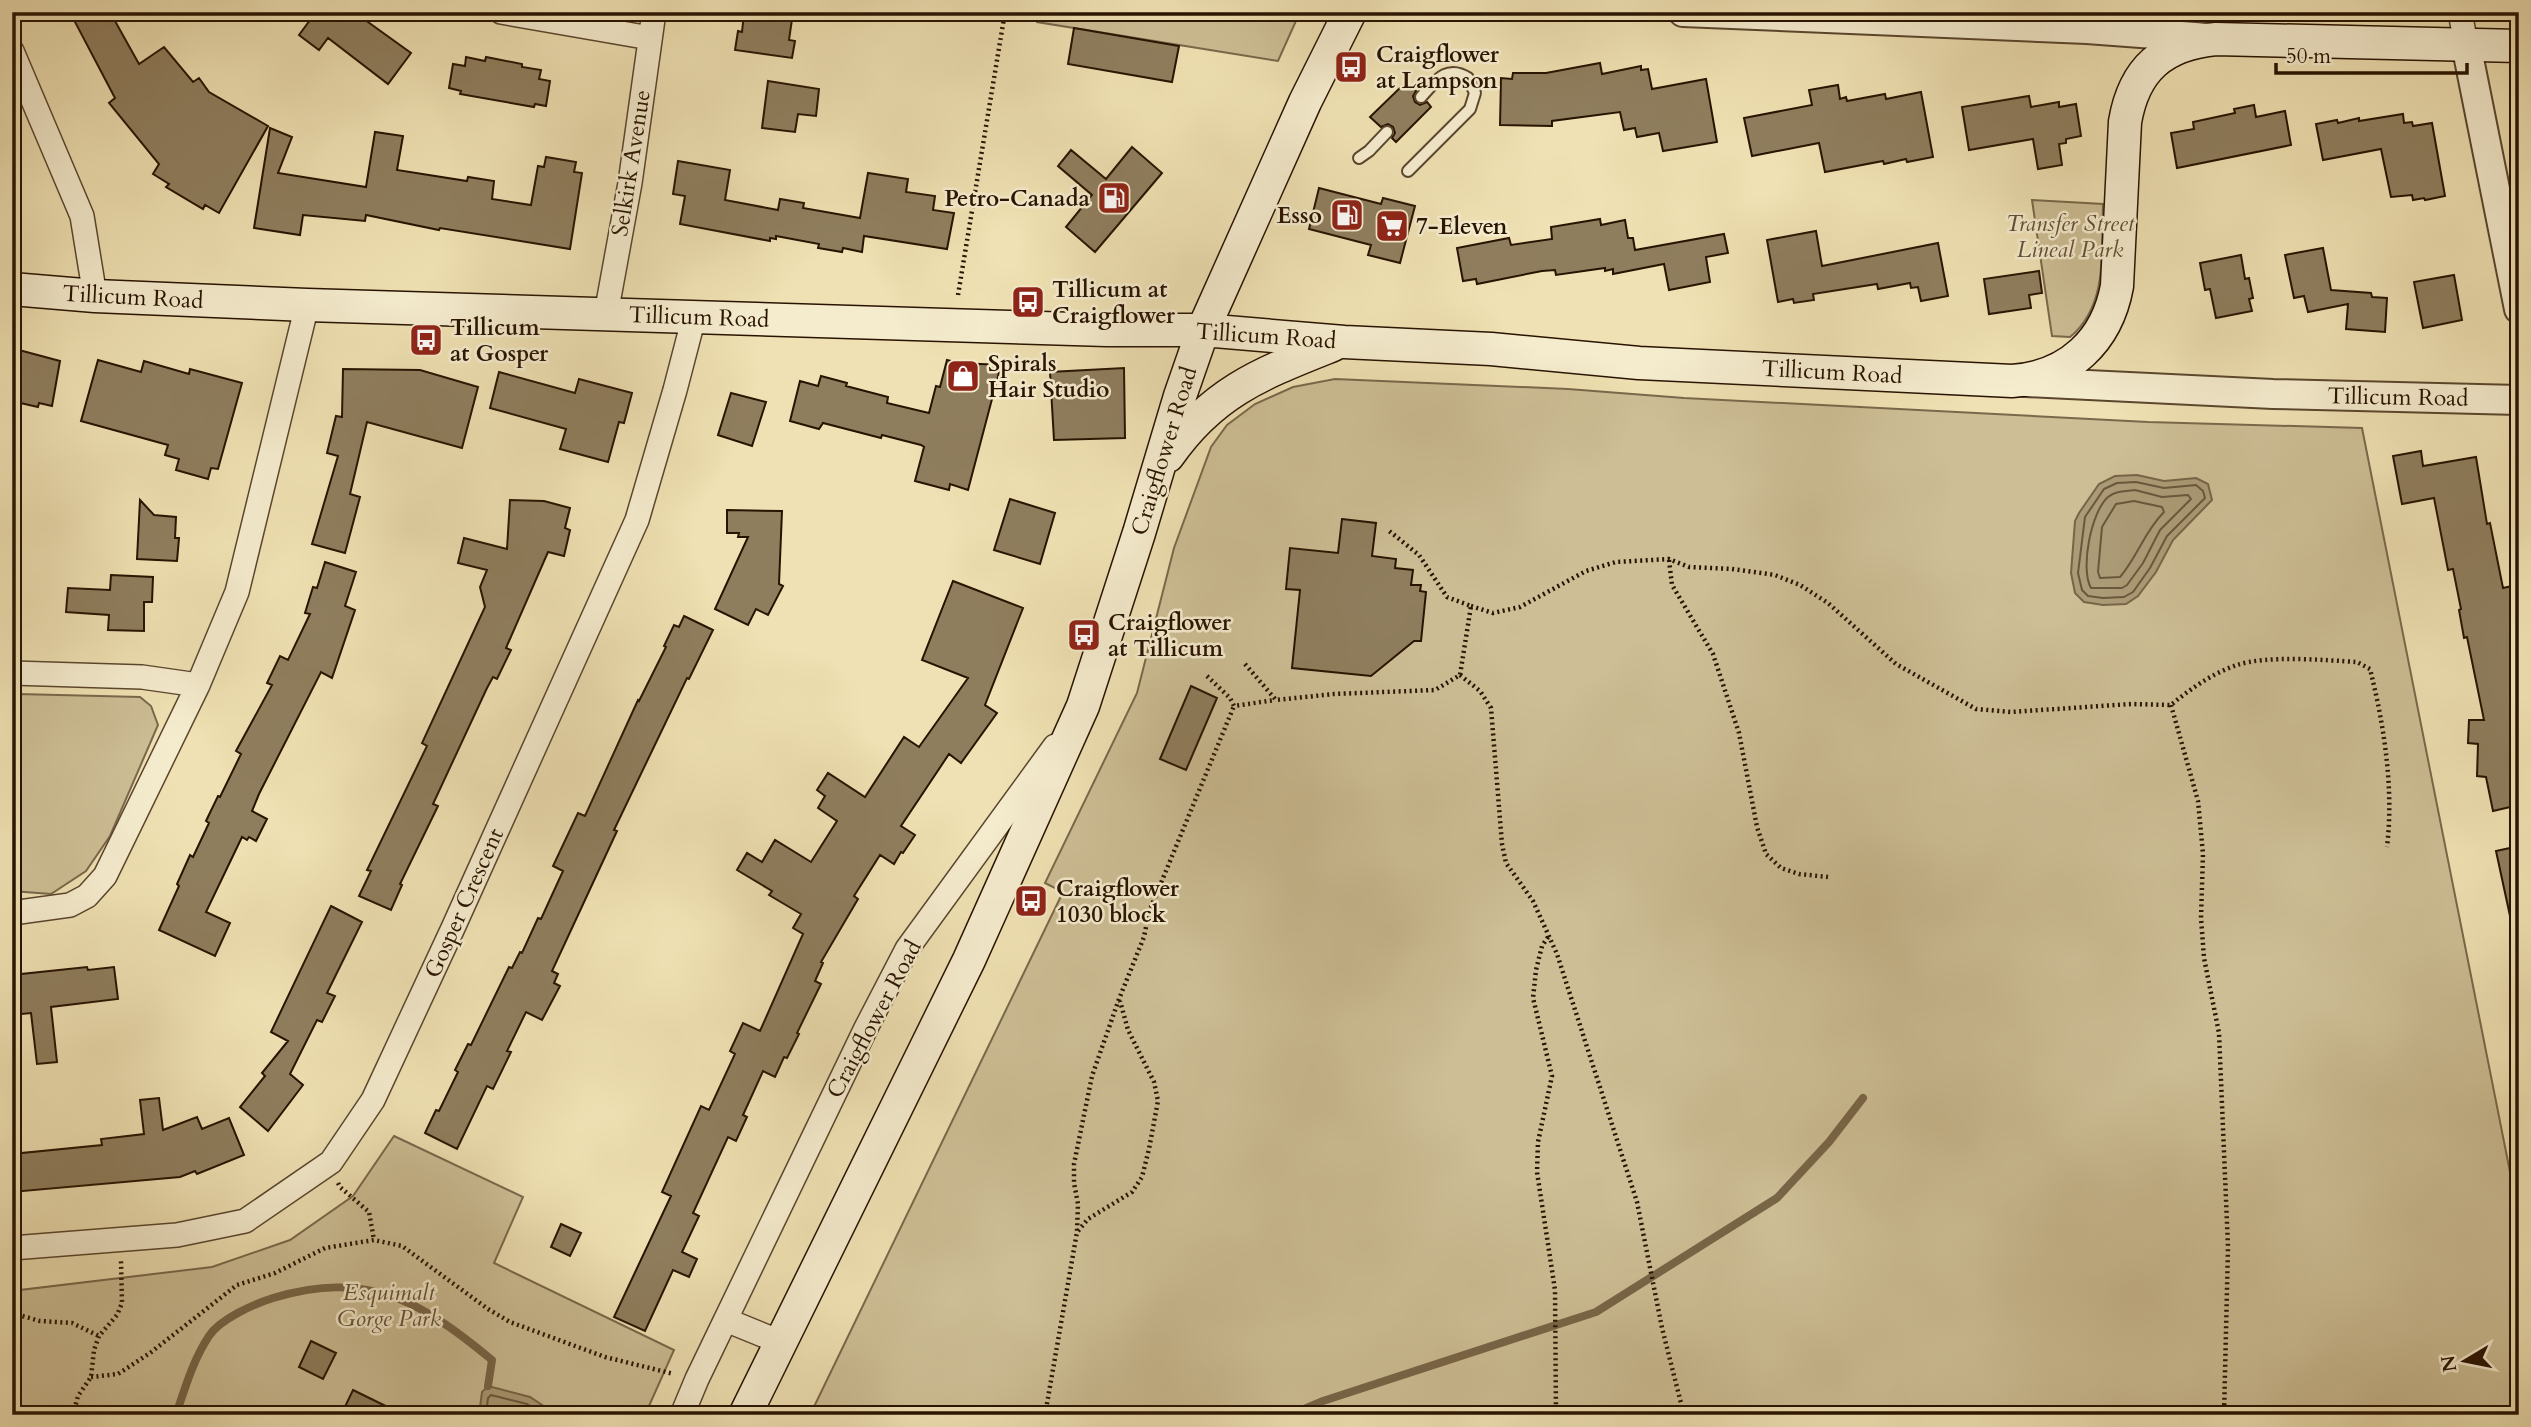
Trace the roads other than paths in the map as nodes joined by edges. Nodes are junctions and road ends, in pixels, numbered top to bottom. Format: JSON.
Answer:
{"nodes":[{"id":1,"x":501,"y":12,"type":"edge"},
{"id":2,"x":654,"y":12,"type":"edge"},
{"id":3,"x":1350,"y":12,"type":"edge"},
{"id":4,"x":1683,"y":12,"type":"edge"},
{"id":5,"x":2460,"y":12,"type":"edge"},
{"id":6,"x":650,"y":38,"type":"junction"},
{"id":7,"x":2216,"y":39,"type":"junction"},
{"id":8,"x":2466,"y":44,"type":"junction"},
{"id":9,"x":2519,"y":46,"type":"edge"},
{"id":10,"x":12,"y":51,"type":"edge"},
{"id":11,"x":1421,"y":97,"type":"dead end"},
{"id":12,"x":1387,"y":132,"type":"dead end"},
{"id":13,"x":1359,"y":158,"type":"dead end"},
{"id":14,"x":1408,"y":171,"type":"dead end"},
{"id":15,"x":12,"y":289,"type":"edge"},
{"id":16,"x":94,"y":296,"type":"junction"},
{"id":17,"x":307,"y":305,"type":"junction"},
{"id":18,"x":2519,"y":309,"type":"edge"},
{"id":19,"x":606,"y":314,"type":"junction"},
{"id":20,"x":694,"y":317,"type":"junction"},
{"id":21,"x":1203,"y":330,"type":"junction"},
{"id":22,"x":1341,"y":341,"type":"junction"},
{"id":23,"x":2012,"y":381,"type":"junction"},
{"id":24,"x":2519,"y":400,"type":"edge"},
{"id":25,"x":1146,"y":509,"type":"junction"},
{"id":26,"x":12,"y":673,"type":"edge"},
{"id":27,"x":198,"y":685,"type":"junction"},
{"id":28,"x":1083,"y":706,"type":"junction"},
{"id":29,"x":12,"y":913,"type":"edge"},
{"id":30,"x":12,"y":1248,"type":"edge"},
{"id":31,"x":726,"y":1320,"type":"junction"},
{"id":32,"x":780,"y":1342,"type":"junction"},
{"id":33,"x":682,"y":1415,"type":"edge"},
{"id":34,"x":745,"y":1415,"type":"edge"}],
"edges":[{"from":1,"to":6,"type":"street"},
{"from":2,"to":6,"type":"street","name":"Selkirk Avenue"},
{"from":3,"to":21,"type":"main road","name":"Craigflower Road"},
{"from":4,"to":7,"type":"street"},
{"from":5,"to":8,"type":"street"},
{"from":6,"to":19,"type":"street","name":"Selkirk Avenue"},
{"from":7,"to":8,"type":"main road"},
{"from":7,"to":23,"type":"main road"},
{"from":8,"to":9,"type":"main road"},
{"from":8,"to":18,"type":"street"},
{"from":10,"to":16,"type":"street"},
{"from":11,"to":14,"type":"lane"},
{"from":12,"to":13,"type":"lane"},
{"from":15,"to":16,"type":"main road","name":"Tillicum Road"},
{"from":16,"to":17,"type":"main road","name":"Tillicum Road"},
{"from":17,"to":19,"type":"main road","name":"Tillicum Road"},
{"from":17,"to":27,"type":"street"},
{"from":19,"to":20,"type":"main road","name":"Tillicum Road"},
{"from":20,"to":21,"type":"main road","name":"Tillicum Road"},
{"from":20,"to":30,"type":"street","name":"Gosper Crescent"},
{"from":21,"to":22,"type":"main road","name":"Tillicum Road"},
{"from":21,"to":25,"type":"main road","name":"Craigflower Road"},
{"from":22,"to":23,"type":"main road","name":"Tillicum Road"},
{"from":22,"to":25,"type":"main road"},
{"from":23,"to":24,"type":"street","name":"Tillicum Road"},
{"from":25,"to":28,"type":"main road","name":"Craigflower Road"},
{"from":26,"to":27,"type":"street"},
{"from":27,"to":29,"type":"street"},
{"from":28,"to":31,"type":"street","name":"Craigflower Road"},
{"from":28,"to":32,"type":"main road","name":"Craigflower Road"},
{"from":31,"to":32,"type":"street"},
{"from":31,"to":33,"type":"street","name":"Craigflower Road"},
{"from":32,"to":34,"type":"main road","name":"Craigflower Road"}]}
